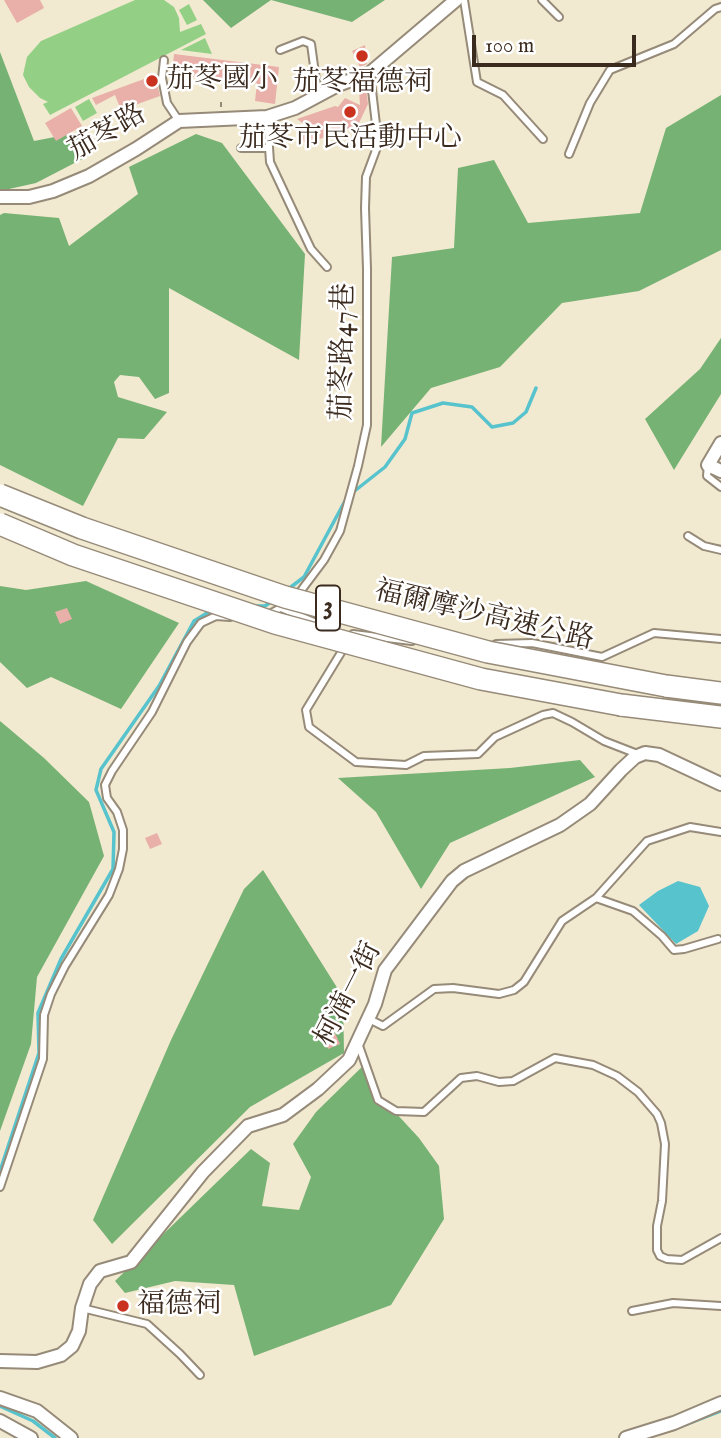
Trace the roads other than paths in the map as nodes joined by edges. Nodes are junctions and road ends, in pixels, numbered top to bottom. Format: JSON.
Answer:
{"nodes":[{"id":1,"x":457,"y":0,"type":"edge"},
{"id":2,"x":464,"y":0,"type":"edge"},
{"id":3,"x":542,"y":0,"type":"edge"},
{"id":4,"x":721,"y":7,"type":"edge"},
{"id":5,"x":559,"y":17,"type":"dead end"},
{"id":6,"x":280,"y":50,"type":"dead end"},
{"id":7,"x":164,"y":60,"type":"dead end"},
{"id":8,"x":370,"y":73,"type":"junction"},
{"id":9,"x":318,"y":95,"type":"junction"},
{"id":10,"x":267,"y":117,"type":"junction"},
{"id":11,"x":179,"y":121,"type":"junction"},
{"id":12,"x":543,"y":139,"type":"dead end"},
{"id":13,"x":241,"y":148,"type":"dead end"},
{"id":14,"x":269,"y":148,"type":"junction"},
{"id":15,"x":569,"y":154,"type":"dead end"},
{"id":16,"x":0,"y":197,"type":"edge"},
{"id":17,"x":327,"y":267,"type":"dead end"},
{"id":18,"x":721,"y":443,"type":"edge"},
{"id":19,"x":708,"y":465,"type":"junction"},
{"id":20,"x":721,"y":471,"type":"edge"},
{"id":21,"x":721,"y":487,"type":"edge"},
{"id":22,"x":0,"y":495,"type":"edge"},
{"id":23,"x":0,"y":524,"type":"edge"},
{"id":24,"x":688,"y":537,"type":"dead end"},
{"id":25,"x":721,"y":550,"type":"edge"},
{"id":26,"x":281,"y":608,"type":"junction"},
{"id":27,"x":350,"y":638,"type":"junction"},
{"id":28,"x":721,"y":639,"type":"edge"},
{"id":29,"x":721,"y":693,"type":"edge"},
{"id":30,"x":721,"y":717,"type":"edge"},
{"id":31,"x":640,"y":755,"type":"junction"},
{"id":32,"x":721,"y":784,"type":"edge"},
{"id":33,"x":721,"y":832,"type":"edge"},
{"id":34,"x":596,"y":898,"type":"junction"},
{"id":35,"x":718,"y":939,"type":"dead end"},
{"id":36,"x":369,"y":1019,"type":"junction"},
{"id":37,"x":358,"y":1043,"type":"junction"},
{"id":38,"x":0,"y":1187,"type":"edge"},
{"id":39,"x":721,"y":1238,"type":"edge"},
{"id":40,"x":721,"y":1306,"type":"edge"},
{"id":41,"x":82,"y":1308,"type":"junction"},
{"id":42,"x":632,"y":1311,"type":"dead end"},
{"id":43,"x":0,"y":1361,"type":"edge"},
{"id":44,"x":200,"y":1375,"type":"dead end"},
{"id":45,"x":0,"y":1398,"type":"edge"},
{"id":46,"x":721,"y":1403,"type":"edge"},
{"id":47,"x":0,"y":1422,"type":"edge"},
{"id":48,"x":632,"y":1437,"type":"edge"},
{"id":49,"x":31,"y":1438,"type":"edge"},
{"id":50,"x":71,"y":1438,"type":"edge"}],
"edges":[{"from":1,"to":8,"type":"street","name":"茄苳路"},
{"from":2,"to":12,"type":"lane"},
{"from":3,"to":5,"type":"lane"},
{"from":4,"to":15,"type":"lane"},
{"from":6,"to":9,"type":"lane"},
{"from":7,"to":11,"type":"lane"},
{"from":8,"to":9,"type":"street","name":"茄苳路"},
{"from":8,"to":26,"type":"lane","name":"茄苳路47巷"},
{"from":9,"to":10,"type":"street","name":"茄苳路"},
{"from":10,"to":11,"type":"street","name":"茄苳路"},
{"from":10,"to":14,"type":"lane"},
{"from":11,"to":16,"type":"street","name":"茄苳路"},
{"from":13,"to":14,"type":"lane"},
{"from":14,"to":17,"type":"lane"},
{"from":18,"to":19,"type":"street"},
{"from":19,"to":20,"type":"street"},
{"from":19,"to":21,"type":"lane"},
{"from":22,"to":29,"type":"highway","name":"福爾摩沙高速公路","number":"3","bridge":true},
{"from":23,"to":30,"type":"highway","name":"福爾摩沙高速公路","number":"3","bridge":true},
{"from":24,"to":25,"type":"lane"},
{"from":26,"to":27,"type":"lane"},
{"from":26,"to":38,"type":"lane"},
{"from":27,"to":28,"type":"lane"},
{"from":27,"to":31,"type":"lane"},
{"from":31,"to":32,"type":"street"},
{"from":31,"to":36,"type":"street","name":"柯湳一街"},
{"from":33,"to":34,"type":"lane"},
{"from":34,"to":35,"type":"lane"},
{"from":34,"to":36,"type":"lane"},
{"from":36,"to":37,"type":"street","name":"柯湳一街"},
{"from":37,"to":39,"type":"lane"},
{"from":37,"to":41,"type":"street","name":"柯湳一街"},
{"from":40,"to":42,"type":"lane"},
{"from":41,"to":43,"type":"street","name":"柯湳一街"},
{"from":41,"to":44,"type":"lane"},
{"from":45,"to":50,"type":"street"},
{"from":46,"to":48,"type":"street"},
{"from":47,"to":49,"type":"street"}]}
